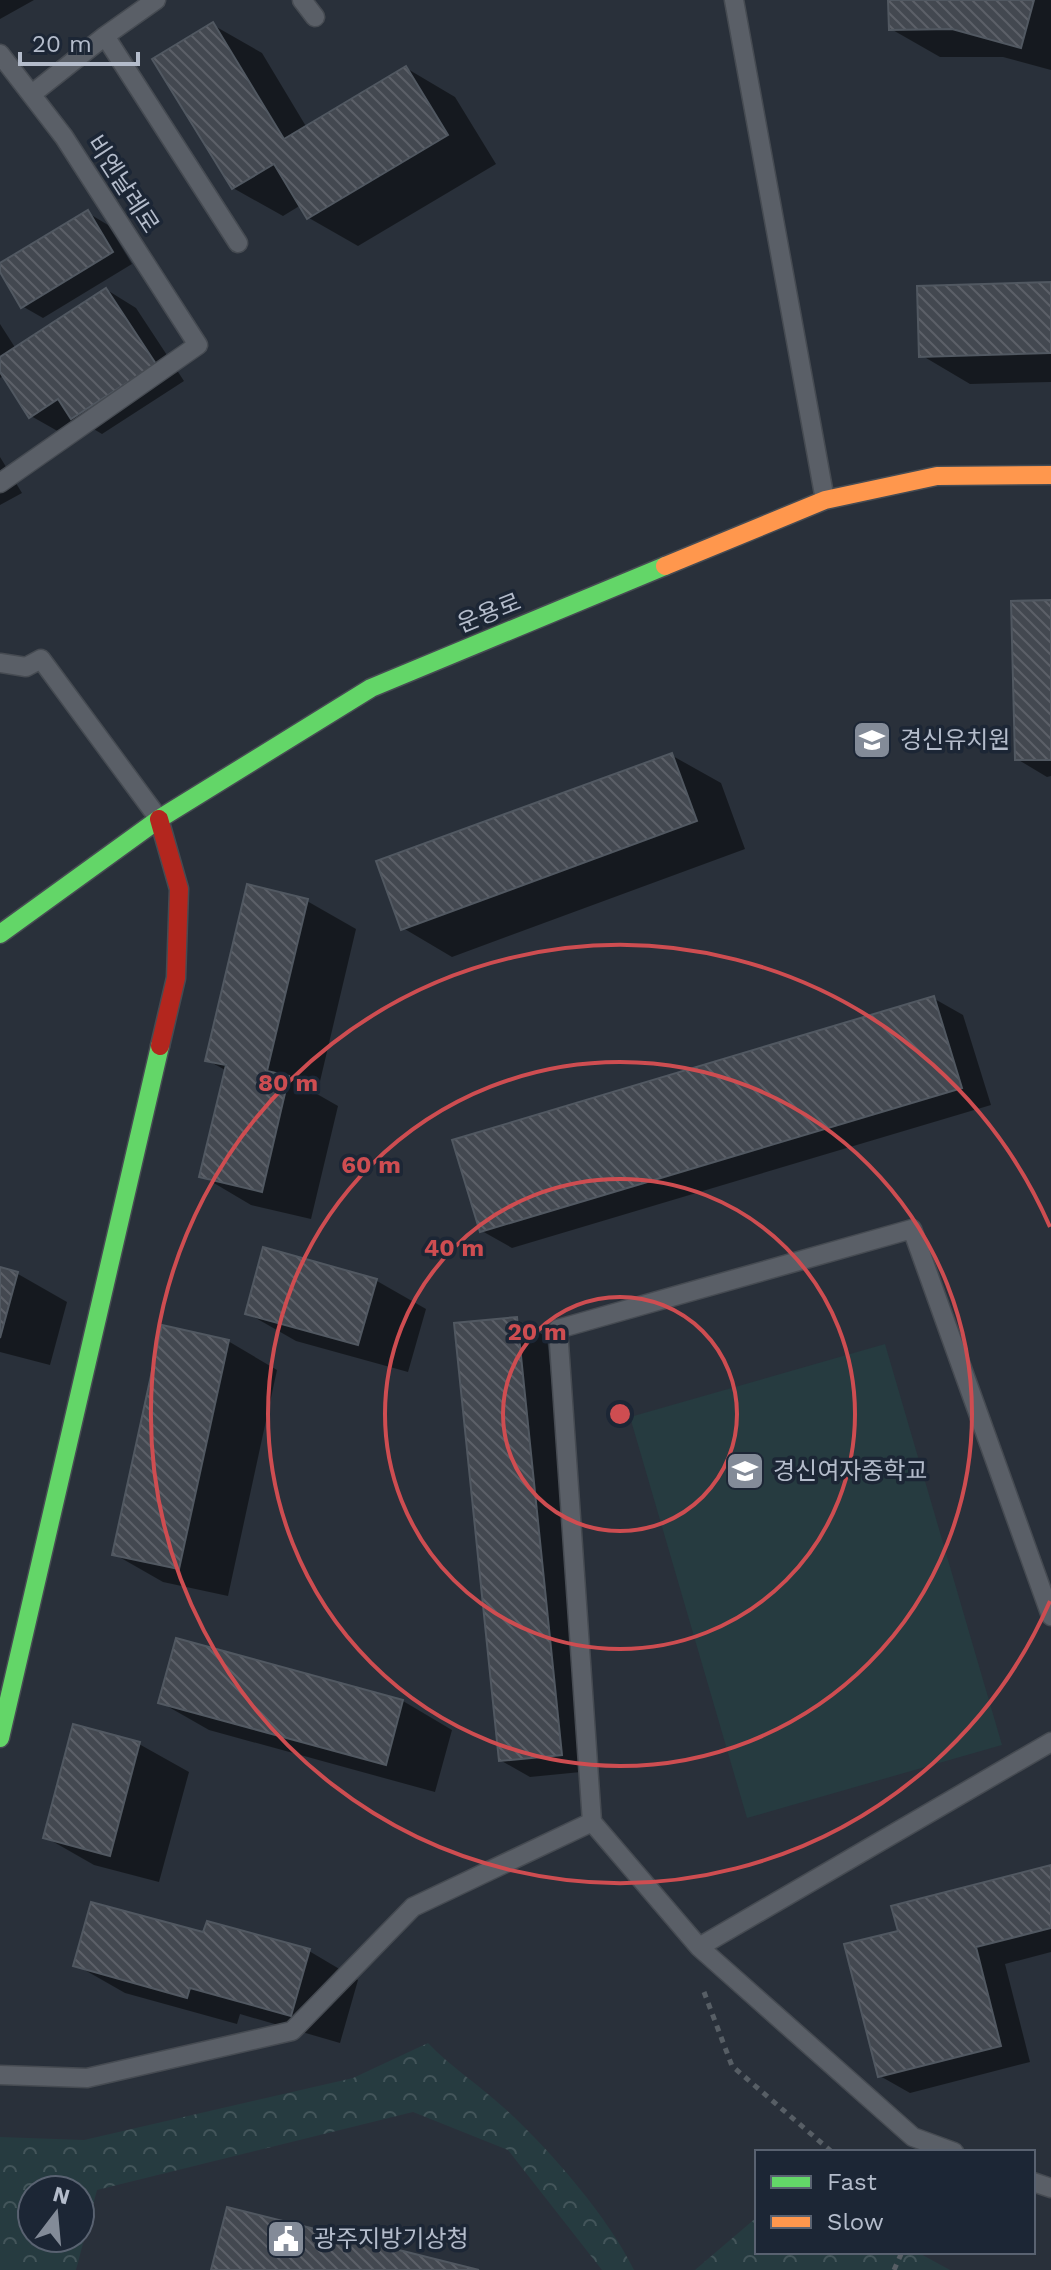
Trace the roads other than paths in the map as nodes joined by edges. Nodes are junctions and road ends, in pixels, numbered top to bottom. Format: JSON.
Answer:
{"nodes":[{"id":1,"x":156,"y":0,"type":"edge"},
{"id":2,"x":302,"y":0,"type":"edge"},
{"id":3,"x":734,"y":0,"type":"edge"},
{"id":4,"x":131,"y":7,"type":"edge"},
{"id":5,"x":315,"y":17,"type":"dead end"},
{"id":6,"x":105,"y":36,"type":"junction"},
{"id":7,"x":0,"y":54,"type":"edge"},
{"id":8,"x":32,"y":94,"type":"junction"},
{"id":9,"x":238,"y":243,"type":"dead end"},
{"id":10,"x":1051,"y":475,"type":"edge"},
{"id":11,"x":0,"y":483,"type":"edge"},
{"id":12,"x":825,"y":500,"type":"junction"},
{"id":13,"x":0,"y":663,"type":"edge"},
{"id":14,"x":159,"y":819,"type":"junction"},
{"id":15,"x":0,"y":934,"type":"edge"},
{"id":16,"x":1051,"y":1616,"type":"edge"},
{"id":17,"x":0,"y":1738,"type":"edge"},
{"id":18,"x":1051,"y":1742,"type":"edge"},
{"id":19,"x":592,"y":1822,"type":"junction"},
{"id":20,"x":699,"y":1947,"type":"junction"},
{"id":21,"x":0,"y":2075,"type":"edge"},
{"id":22,"x":949,"y":2150,"type":"edge"}],
"edges":[{"from":1,"to":4,"type":"lane"},
{"from":2,"to":5,"type":"lane"},
{"from":3,"to":12,"type":"lane"},
{"from":4,"to":6,"type":"lane"},
{"from":6,"to":8,"type":"lane"},
{"from":6,"to":9,"type":"lane"},
{"from":7,"to":8,"type":"lane","name":"비엔날레로"},
{"from":8,"to":11,"type":"lane","name":"비엔날레로"},
{"from":10,"to":12,"type":"street","name":"운용로"},
{"from":12,"to":14,"type":"street","name":"운용로"},
{"from":13,"to":14,"type":"lane"},
{"from":14,"to":15,"type":"street","name":"운용로"},
{"from":14,"to":17,"type":"street"},
{"from":16,"to":19,"type":"lane"},
{"from":18,"to":20,"type":"lane"},
{"from":19,"to":20,"type":"lane"},
{"from":19,"to":21,"type":"lane"},
{"from":20,"to":22,"type":"lane"}]}
